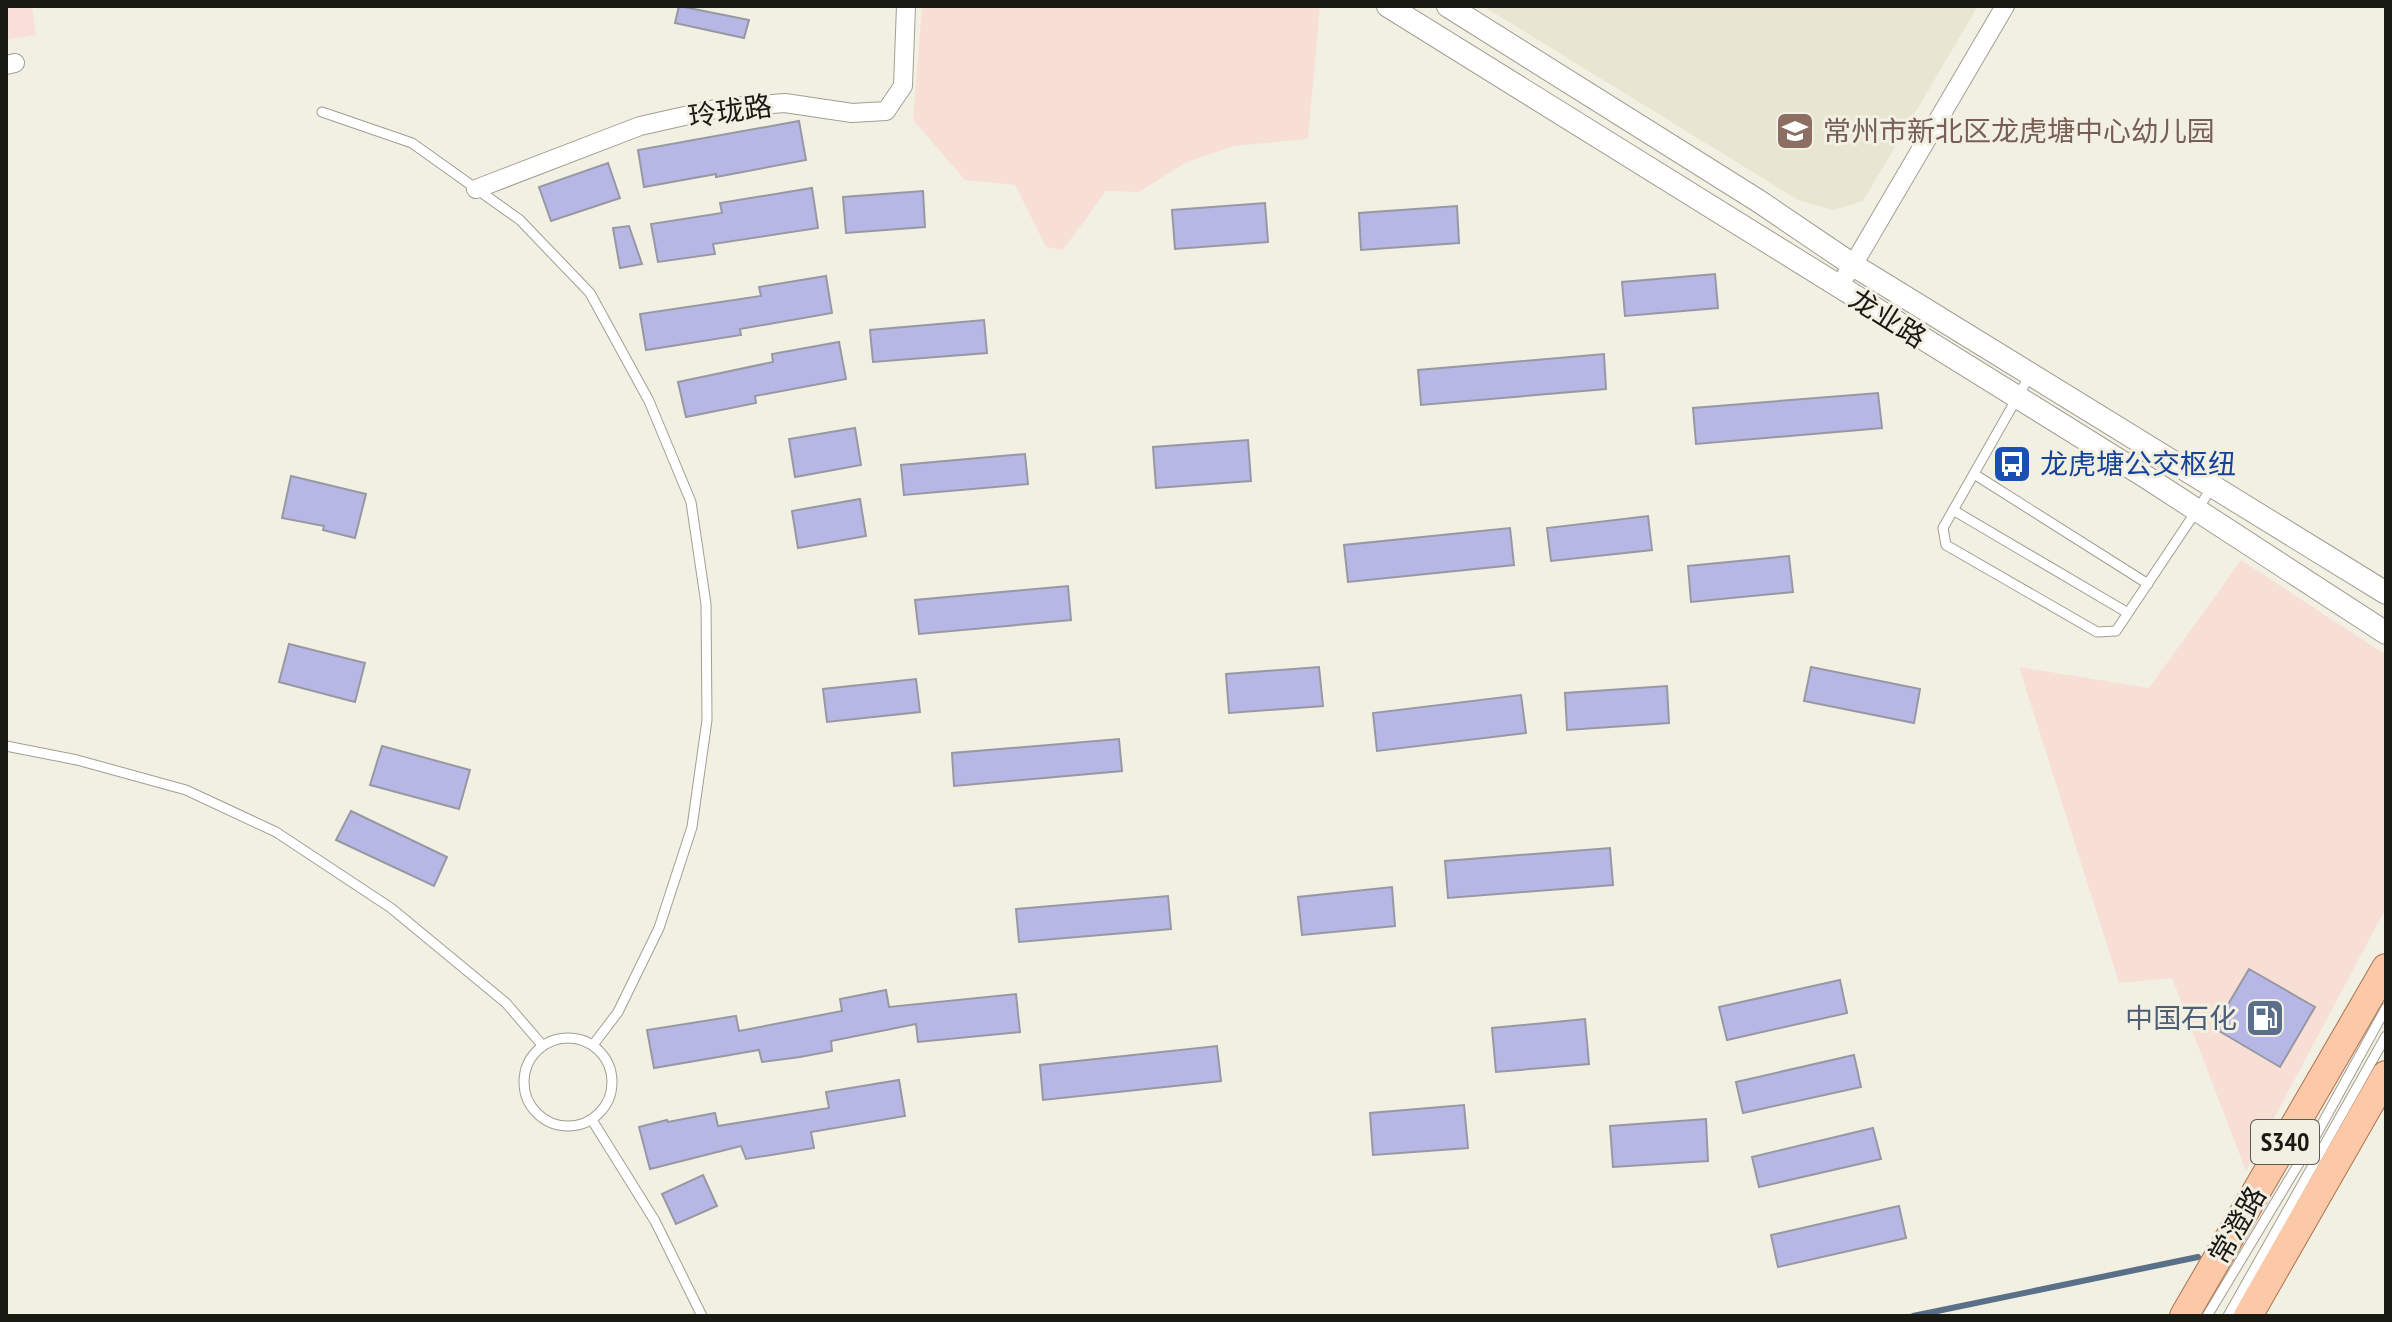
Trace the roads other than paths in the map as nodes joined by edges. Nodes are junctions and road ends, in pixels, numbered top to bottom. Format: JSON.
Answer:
{"nodes":[{"id":1,"x":906,"y":6,"type":"edge"},
{"id":2,"x":1388,"y":6,"type":"edge"},
{"id":3,"x":1448,"y":6,"type":"edge"},
{"id":4,"x":2005,"y":6,"type":"edge"},
{"id":5,"x":322,"y":112,"type":"dead end"},
{"id":6,"x":476,"y":189,"type":"junction"},
{"id":7,"x":1853,"y":265,"type":"junction"},
{"id":8,"x":1838,"y":287,"type":"junction"},
{"id":9,"x":2031,"y":374,"type":"junction"},
{"id":10,"x":2017,"y":397,"type":"junction"},
{"id":11,"x":1974,"y":474,"type":"junction"},
{"id":12,"x":2213,"y":486,"type":"junction"},
{"id":13,"x":1953,"y":510,"type":"junction"},
{"id":14,"x":2197,"y":510,"type":"junction"},
{"id":15,"x":2148,"y":584,"type":"junction"},
{"id":16,"x":2386,"y":593,"type":"edge"},
{"id":17,"x":2128,"y":613,"type":"junction"},
{"id":18,"x":2386,"y":633,"type":"edge"},
{"id":19,"x":6,"y":746,"type":"edge"},
{"id":20,"x":2386,"y":968,"type":"edge"},
{"id":21,"x":2386,"y":1008,"type":"edge"},
{"id":22,"x":2386,"y":1036,"type":"edge"},
{"id":23,"x":593,"y":1045,"type":"junction"},
{"id":24,"x":543,"y":1046,"type":"junction"},
{"id":25,"x":2386,"y":1075,"type":"edge"},
{"id":26,"x":592,"y":1120,"type":"junction"},
{"id":27,"x":702,"y":1316,"type":"edge"},
{"id":28,"x":2184,"y":1316,"type":"edge"},
{"id":29,"x":2207,"y":1316,"type":"edge"},
{"id":30,"x":2228,"y":1316,"type":"edge"},
{"id":31,"x":2248,"y":1316,"type":"edge"}],
"edges":[{"from":1,"to":6,"type":"street","name":"玲珑路"},
{"from":2,"to":8,"type":"street","name":"龙业路"},
{"from":3,"to":7,"type":"street","name":"龙业路"},
{"from":4,"to":7,"type":"street"},
{"from":5,"to":6,"type":"lane"},
{"from":6,"to":23,"type":"lane"},
{"from":7,"to":8,"type":"street"},
{"from":7,"to":9,"type":"street","name":"龙业路"},
{"from":8,"to":10,"type":"street","name":"龙业路"},
{"from":9,"to":10,"type":"lane"},
{"from":9,"to":12,"type":"street","name":"龙业路"},
{"from":10,"to":11,"type":"lane"},
{"from":10,"to":14,"type":"street","name":"龙业路"},
{"from":11,"to":13,"type":"lane"},
{"from":11,"to":15,"type":"lane"},
{"from":12,"to":14,"type":"lane"},
{"from":12,"to":16,"type":"street","name":"龙业路"},
{"from":13,"to":17,"type":"lane"},
{"from":13,"to":17,"type":"lane"},
{"from":14,"to":15,"type":"lane"},
{"from":14,"to":18,"type":"street","name":"龙业路"},
{"from":15,"to":17,"type":"lane"},
{"from":19,"to":24,"type":"lane"},
{"from":20,"to":28,"type":"main road","name":"常澄路","number":"S340"},
{"from":21,"to":29,"type":"lane"},
{"from":22,"to":30,"type":"lane"},
{"from":23,"to":24,"type":"lane"},
{"from":23,"to":26,"type":"lane"},
{"from":24,"to":26,"type":"lane"},
{"from":25,"to":31,"type":"main road","name":"常澄路","number":"S340"},
{"from":26,"to":27,"type":"lane"}]}
